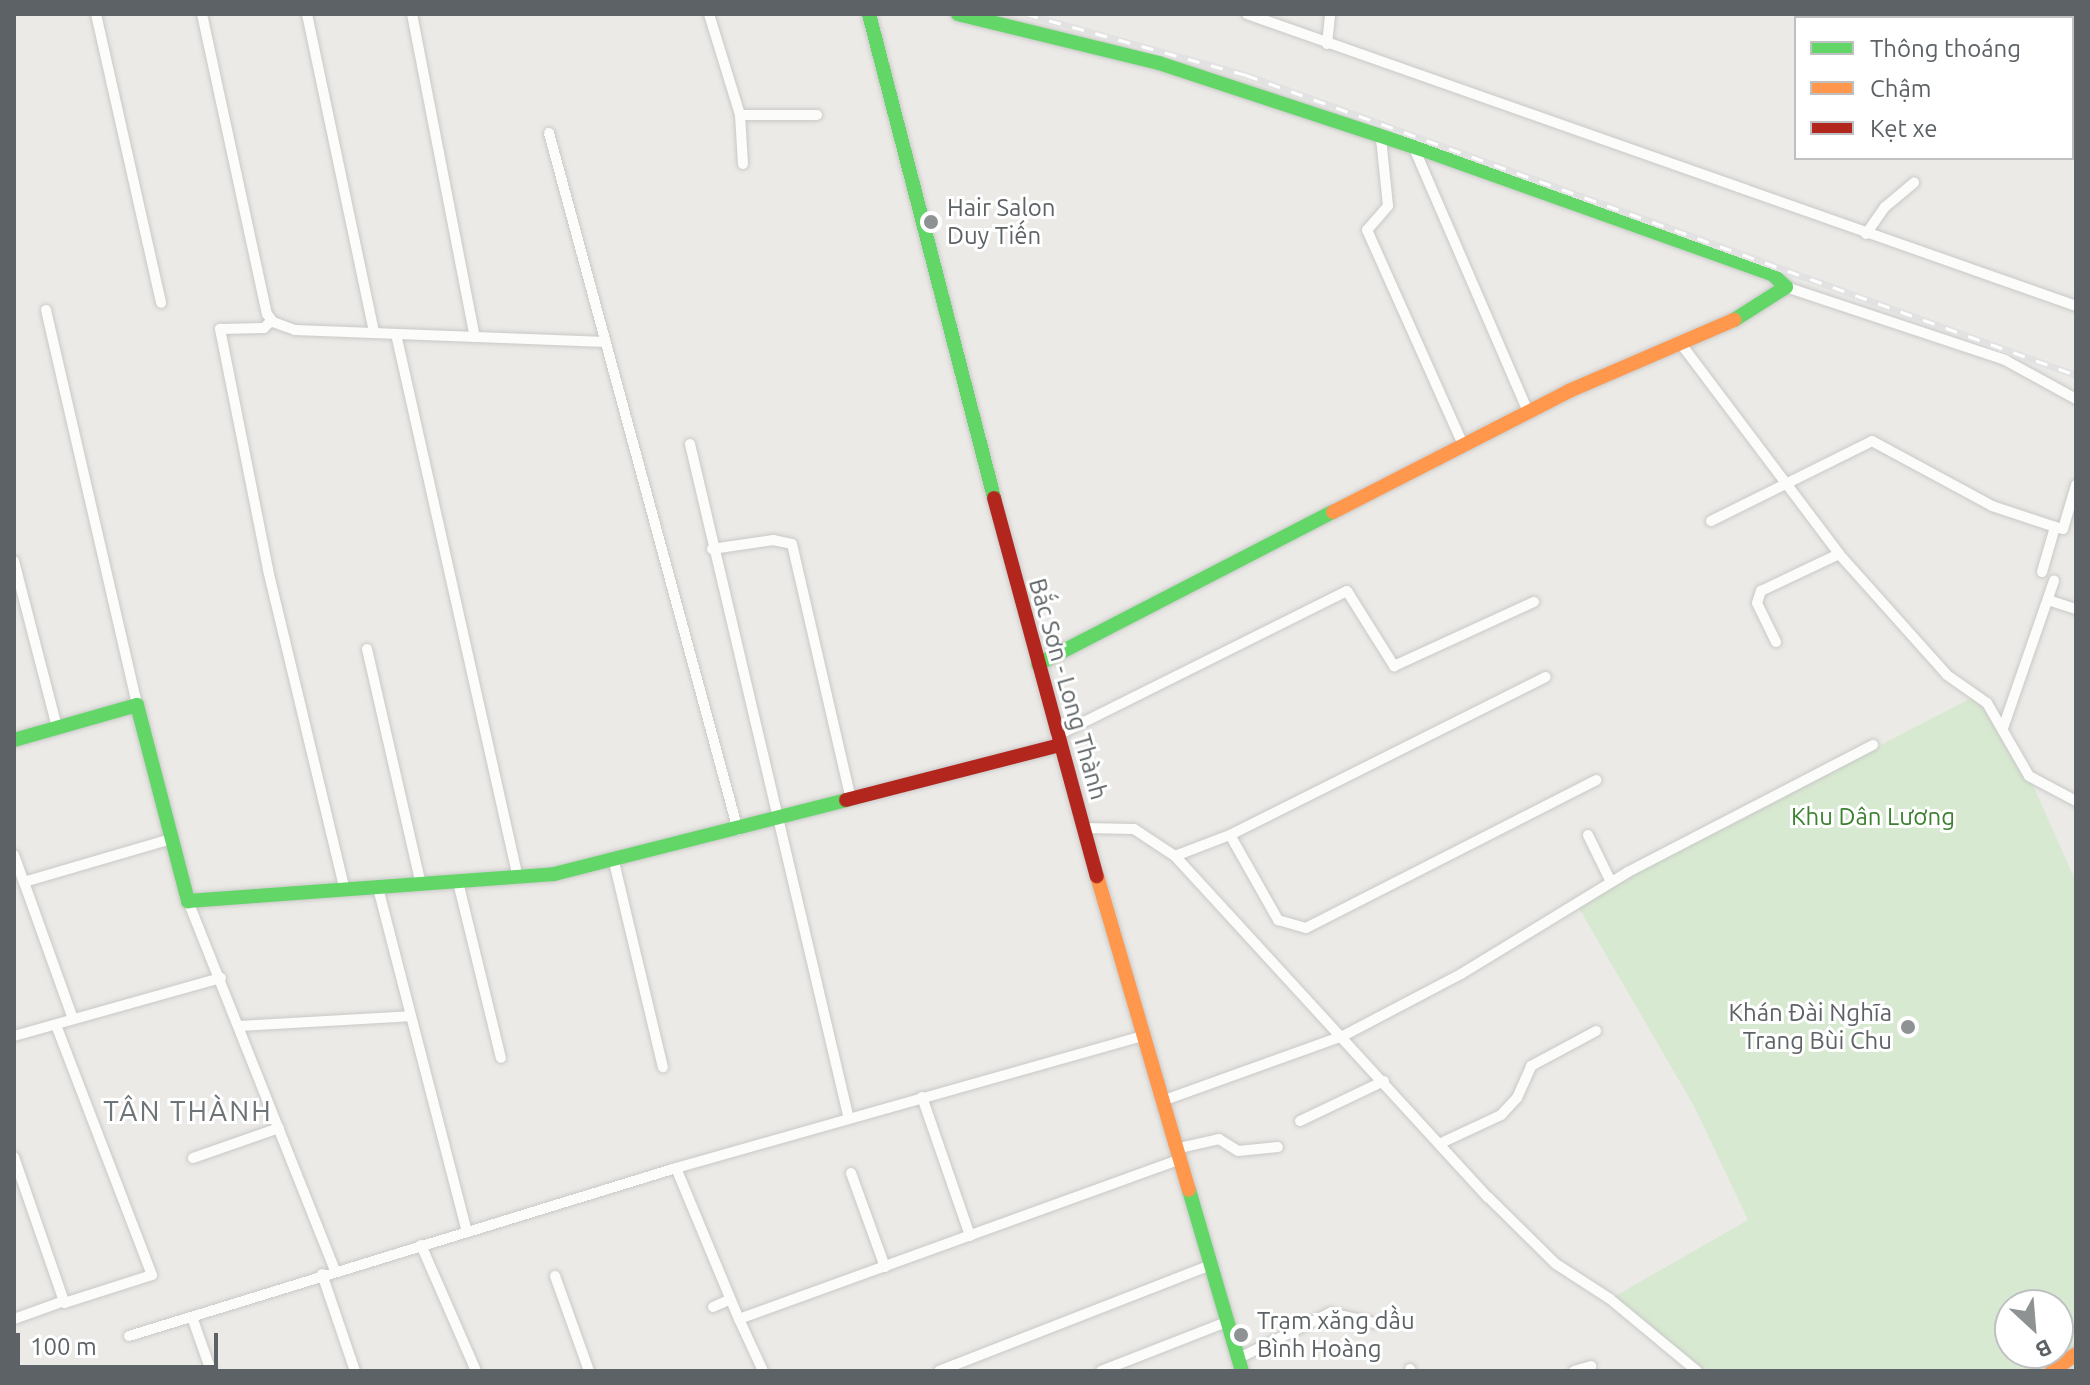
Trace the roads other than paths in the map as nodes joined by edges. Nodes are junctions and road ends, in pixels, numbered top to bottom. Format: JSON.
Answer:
{"nodes":[{"id":1,"x":96,"y":14,"type":"edge"},
{"id":2,"x":202,"y":14,"type":"edge"},
{"id":3,"x":307,"y":14,"type":"edge"},
{"id":4,"x":412,"y":14,"type":"edge"},
{"id":5,"x":709,"y":14,"type":"edge"},
{"id":6,"x":869,"y":14,"type":"edge"},
{"id":7,"x":958,"y":14,"type":"edge"},
{"id":8,"x":1247,"y":14,"type":"edge"},
{"id":9,"x":1330,"y":14,"type":"edge"},
{"id":10,"x":1327,"y":44,"type":"junction"},
{"id":11,"x":740,"y":115,"type":"junction"},
{"id":12,"x":817,"y":115,"type":"dead end"},
{"id":13,"x":549,"y":133,"type":"dead end"},
{"id":14,"x":1381,"y":138,"type":"junction"},
{"id":15,"x":1414,"y":148,"type":"junction"},
{"id":16,"x":743,"y":164,"type":"dead end"},
{"id":17,"x":1914,"y":183,"type":"dead end"},
{"id":18,"x":1866,"y":234,"type":"junction"},
{"id":19,"x":1786,"y":287,"type":"junction"},
{"id":20,"x":161,"y":303,"type":"dead end"},
{"id":21,"x":2076,"y":306,"type":"edge"},
{"id":22,"x":46,"y":310,"type":"dead end"},
{"id":23,"x":271,"y":321,"type":"junction"},
{"id":24,"x":374,"y":333,"type":"junction"},
{"id":25,"x":396,"y":334,"type":"junction"},
{"id":26,"x":475,"y":337,"type":"junction"},
{"id":27,"x":606,"y":342,"type":"junction"},
{"id":28,"x":1681,"y":344,"type":"junction"},
{"id":29,"x":2076,"y":399,"type":"edge"},
{"id":30,"x":1528,"y":411,"type":"junction"},
{"id":31,"x":690,"y":444,"type":"dead end"},
{"id":32,"x":1463,"y":445,"type":"junction"},
{"id":33,"x":1784,"y":483,"type":"junction"},
{"id":34,"x":2076,"y":485,"type":"edge"},
{"id":35,"x":1711,"y":521,"type":"dead end"},
{"id":36,"x":2059,"y":528,"type":"junction"},
{"id":37,"x":2076,"y":532,"type":"edge"},
{"id":38,"x":712,"y":549,"type":"junction"},
{"id":39,"x":1839,"y":554,"type":"junction"},
{"id":40,"x":14,"y":561,"type":"edge"},
{"id":41,"x":2042,"y":572,"type":"dead end"},
{"id":42,"x":2054,"y":581,"type":"dead end"},
{"id":43,"x":2048,"y":600,"type":"junction"},
{"id":44,"x":1534,"y":602,"type":"dead end"},
{"id":45,"x":2076,"y":609,"type":"edge"},
{"id":46,"x":1776,"y":642,"type":"dead end"},
{"id":47,"x":367,"y":649,"type":"dead end"},
{"id":48,"x":1038,"y":664,"type":"junction"},
{"id":49,"x":1546,"y":677,"type":"dead end"},
{"id":50,"x":137,"y":705,"type":"junction"},
{"id":51,"x":57,"y":727,"type":"junction"},
{"id":52,"x":2003,"y":728,"type":"junction"},
{"id":53,"x":14,"y":740,"type":"edge"},
{"id":54,"x":1058,"y":740,"type":"junction"},
{"id":55,"x":1873,"y":745,"type":"dead end"},
{"id":56,"x":1596,"y":780,"type":"dead end"},
{"id":57,"x":851,"y":799,"type":"junction"},
{"id":58,"x":2076,"y":801,"type":"edge"},
{"id":59,"x":780,"y":818,"type":"junction"},
{"id":60,"x":1084,"y":828,"type":"junction"},
{"id":61,"x":738,"y":830,"type":"junction"},
{"id":62,"x":1230,"y":835,"type":"junction"},
{"id":63,"x":1588,"y":835,"type":"dead end"},
{"id":64,"x":171,"y":839,"type":"junction"},
{"id":65,"x":14,"y":855,"type":"edge"},
{"id":66,"x":1175,"y":856,"type":"junction"},
{"id":67,"x":614,"y":862,"type":"junction"},
{"id":68,"x":518,"y":878,"type":"junction"},
{"id":69,"x":24,"y":882,"type":"junction"},
{"id":70,"x":458,"y":882,"type":"junction"},
{"id":71,"x":1611,"y":882,"type":"junction"},
{"id":72,"x":421,"y":885,"type":"junction"},
{"id":73,"x":378,"y":888,"type":"junction"},
{"id":74,"x":345,"y":891,"type":"junction"},
{"id":75,"x":188,"y":901,"type":"junction"},
{"id":76,"x":221,"y":978,"type":"junction"},
{"id":77,"x":410,"y":1016,"type":"junction"},
{"id":78,"x":73,"y":1019,"type":"junction"},
{"id":79,"x":56,"y":1025,"type":"junction"},
{"id":80,"x":239,"y":1026,"type":"junction"},
{"id":81,"x":1596,"y":1031,"type":"dead end"},
{"id":82,"x":14,"y":1036,"type":"edge"},
{"id":83,"x":1143,"y":1036,"type":"junction"},
{"id":84,"x":1343,"y":1036,"type":"junction"},
{"id":85,"x":501,"y":1058,"type":"dead end"},
{"id":86,"x":663,"y":1067,"type":"dead end"},
{"id":87,"x":1384,"y":1081,"type":"junction"},
{"id":88,"x":922,"y":1097,"type":"junction"},
{"id":89,"x":1162,"y":1101,"type":"junction"},
{"id":90,"x":849,"y":1119,"type":"junction"},
{"id":91,"x":1300,"y":1121,"type":"dead end"},
{"id":92,"x":279,"y":1128,"type":"junction"},
{"id":93,"x":1439,"y":1144,"type":"junction"},
{"id":94,"x":1278,"y":1147,"type":"dead end"},
{"id":95,"x":1177,"y":1155,"type":"junction"},
{"id":96,"x":14,"y":1157,"type":"edge"},
{"id":97,"x":193,"y":1158,"type":"dead end"},
{"id":98,"x":676,"y":1168,"type":"junction"},
{"id":99,"x":851,"y":1173,"type":"dead end"},
{"id":100,"x":467,"y":1231,"type":"junction"},
{"id":101,"x":970,"y":1236,"type":"junction"},
{"id":102,"x":421,"y":1245,"type":"junction"},
{"id":103,"x":1209,"y":1266,"type":"junction"},
{"id":104,"x":885,"y":1267,"type":"junction"},
{"id":105,"x":335,"y":1271,"type":"junction"},
{"id":106,"x":322,"y":1274,"type":"junction"},
{"id":107,"x":555,"y":1276,"type":"dead end"},
{"id":108,"x":729,"y":1300,"type":"junction"},
{"id":109,"x":64,"y":1303,"type":"junction"},
{"id":110,"x":713,"y":1307,"type":"dead end"},
{"id":111,"x":192,"y":1317,"type":"junction"},
{"id":112,"x":14,"y":1319,"type":"edge"},
{"id":113,"x":739,"y":1319,"type":"junction"},
{"id":114,"x":1227,"y":1322,"type":"junction"},
{"id":115,"x":1374,"y":1323,"type":"dead end"},
{"id":116,"x":129,"y":1336,"type":"dead end"},
{"id":117,"x":2076,"y":1354,"type":"edge"},
{"id":118,"x":1240,"y":1365,"type":"edge"},
{"id":119,"x":1591,"y":1366,"type":"dead end"},
{"id":120,"x":2050,"y":1370,"type":"edge"},
{"id":121,"x":211,"y":1371,"type":"edge"},
{"id":122,"x":355,"y":1371,"type":"edge"},
{"id":123,"x":476,"y":1371,"type":"edge"},
{"id":124,"x":587,"y":1371,"type":"edge"},
{"id":125,"x":763,"y":1371,"type":"edge"},
{"id":126,"x":939,"y":1371,"type":"edge"},
{"id":127,"x":1101,"y":1371,"type":"edge"},
{"id":128,"x":1574,"y":1371,"type":"edge"},
{"id":129,"x":1697,"y":1371,"type":"edge"}],
"edges":[{"from":1,"to":20,"type":"street"},
{"from":2,"to":23,"type":"street"},
{"from":3,"to":24,"type":"street"},
{"from":4,"to":26,"type":"street"},
{"from":5,"to":11,"type":"street"},
{"from":6,"to":48,"type":"street","name":"Bắc Sơn - Long Thành"},
{"from":7,"to":14,"type":"street"},
{"from":8,"to":10,"type":"street"},
{"from":9,"to":10,"type":"street"},
{"from":10,"to":18,"type":"street"},
{"from":11,"to":12,"type":"street"},
{"from":11,"to":16,"type":"street"},
{"from":13,"to":27,"type":"street"},
{"from":14,"to":15,"type":"street"},
{"from":14,"to":32,"type":"street"},
{"from":15,"to":19,"type":"street"},
{"from":15,"to":30,"type":"street"},
{"from":17,"to":18,"type":"street"},
{"from":18,"to":21,"type":"street"},
{"from":19,"to":28,"type":"street"},
{"from":19,"to":29,"type":"street"},
{"from":22,"to":50,"type":"street"},
{"from":23,"to":24,"type":"street"},
{"from":23,"to":74,"type":"street"},
{"from":24,"to":25,"type":"street"},
{"from":25,"to":26,"type":"street"},
{"from":25,"to":68,"type":"street"},
{"from":26,"to":27,"type":"street"},
{"from":27,"to":61,"type":"street"},
{"from":28,"to":30,"type":"street"},
{"from":28,"to":33,"type":"street"},
{"from":30,"to":32,"type":"street"},
{"from":31,"to":38,"type":"street"},
{"from":32,"to":48,"type":"street"},
{"from":33,"to":35,"type":"street"},
{"from":33,"to":36,"type":"street"},
{"from":33,"to":39,"type":"street"},
{"from":34,"to":36,"type":"street"},
{"from":36,"to":37,"type":"street"},
{"from":36,"to":41,"type":"street"},
{"from":38,"to":57,"type":"street"},
{"from":38,"to":59,"type":"street"},
{"from":39,"to":46,"type":"street"},
{"from":39,"to":52,"type":"street"},
{"from":40,"to":51,"type":"street"},
{"from":42,"to":43,"type":"street"},
{"from":43,"to":45,"type":"street"},
{"from":43,"to":52,"type":"street"},
{"from":44,"to":54,"type":"street"},
{"from":47,"to":72,"type":"street"},
{"from":48,"to":54,"type":"street","name":"Bắc Sơn - Long Thành"},
{"from":49,"to":62,"type":"street"},
{"from":50,"to":51,"type":"street"},
{"from":50,"to":64,"type":"street"},
{"from":51,"to":53,"type":"street"},
{"from":52,"to":58,"type":"street"},
{"from":54,"to":57,"type":"street"},
{"from":54,"to":60,"type":"street","name":"Bắc Sơn - Long Thành"},
{"from":55,"to":71,"type":"street"},
{"from":56,"to":62,"type":"street"},
{"from":57,"to":59,"type":"street"},
{"from":59,"to":61,"type":"street"},
{"from":59,"to":90,"type":"street"},
{"from":60,"to":66,"type":"street"},
{"from":60,"to":83,"type":"street","name":"Bắc Sơn - Long Thành"},
{"from":61,"to":67,"type":"street"},
{"from":62,"to":66,"type":"street"},
{"from":63,"to":71,"type":"street"},
{"from":64,"to":69,"type":"street"},
{"from":64,"to":75,"type":"street"},
{"from":65,"to":69,"type":"street"},
{"from":66,"to":84,"type":"street"},
{"from":67,"to":68,"type":"street"},
{"from":67,"to":86,"type":"street"},
{"from":68,"to":70,"type":"street"},
{"from":69,"to":78,"type":"street"},
{"from":70,"to":72,"type":"street"},
{"from":70,"to":85,"type":"street"},
{"from":71,"to":84,"type":"street"},
{"from":72,"to":73,"type":"street"},
{"from":73,"to":74,"type":"street"},
{"from":73,"to":77,"type":"street"},
{"from":74,"to":75,"type":"street"},
{"from":75,"to":76,"type":"street"},
{"from":76,"to":78,"type":"street"},
{"from":76,"to":80,"type":"street"},
{"from":77,"to":80,"type":"street"},
{"from":77,"to":100,"type":"street"},
{"from":78,"to":79,"type":"street"},
{"from":79,"to":82,"type":"street"},
{"from":79,"to":109,"type":"street"},
{"from":80,"to":92,"type":"street"},
{"from":81,"to":93,"type":"street"},
{"from":83,"to":88,"type":"street"},
{"from":83,"to":89,"type":"street","name":"Bắc Sơn - Long Thành"},
{"from":84,"to":87,"type":"street"},
{"from":84,"to":89,"type":"street"},
{"from":87,"to":91,"type":"street"},
{"from":87,"to":93,"type":"street"},
{"from":88,"to":90,"type":"street"},
{"from":88,"to":101,"type":"street"},
{"from":89,"to":95,"type":"street","name":"Bắc Sơn - Long Thành"},
{"from":90,"to":98,"type":"street"},
{"from":92,"to":97,"type":"street"},
{"from":92,"to":105,"type":"street"},
{"from":93,"to":129,"type":"street"},
{"from":94,"to":95,"type":"street"},
{"from":95,"to":101,"type":"street"},
{"from":95,"to":103,"type":"street","name":"Bắc Sơn - Long Thành"},
{"from":96,"to":109,"type":"street"},
{"from":98,"to":100,"type":"street"},
{"from":98,"to":108,"type":"street"},
{"from":99,"to":104,"type":"street"},
{"from":100,"to":102,"type":"street"},
{"from":101,"to":104,"type":"street"},
{"from":102,"to":105,"type":"street"},
{"from":102,"to":123,"type":"street"},
{"from":103,"to":114,"type":"street","name":"Bắc Sơn - Long Thành"},
{"from":103,"to":126,"type":"street"},
{"from":104,"to":113,"type":"street"},
{"from":105,"to":106,"type":"street"},
{"from":106,"to":111,"type":"street"},
{"from":106,"to":122,"type":"street"},
{"from":107,"to":124,"type":"street"},
{"from":108,"to":110,"type":"street"},
{"from":108,"to":113,"type":"street"},
{"from":109,"to":112,"type":"street"},
{"from":111,"to":116,"type":"street"},
{"from":111,"to":121,"type":"street"},
{"from":113,"to":125,"type":"street"},
{"from":114,"to":118,"type":"street","name":"Bắc Sơn - Long Thành"},
{"from":114,"to":127,"type":"street"},
{"from":115,"to":118,"type":"street"},
{"from":117,"to":120,"type":"street"},
{"from":119,"to":128,"type":"street"}]}
